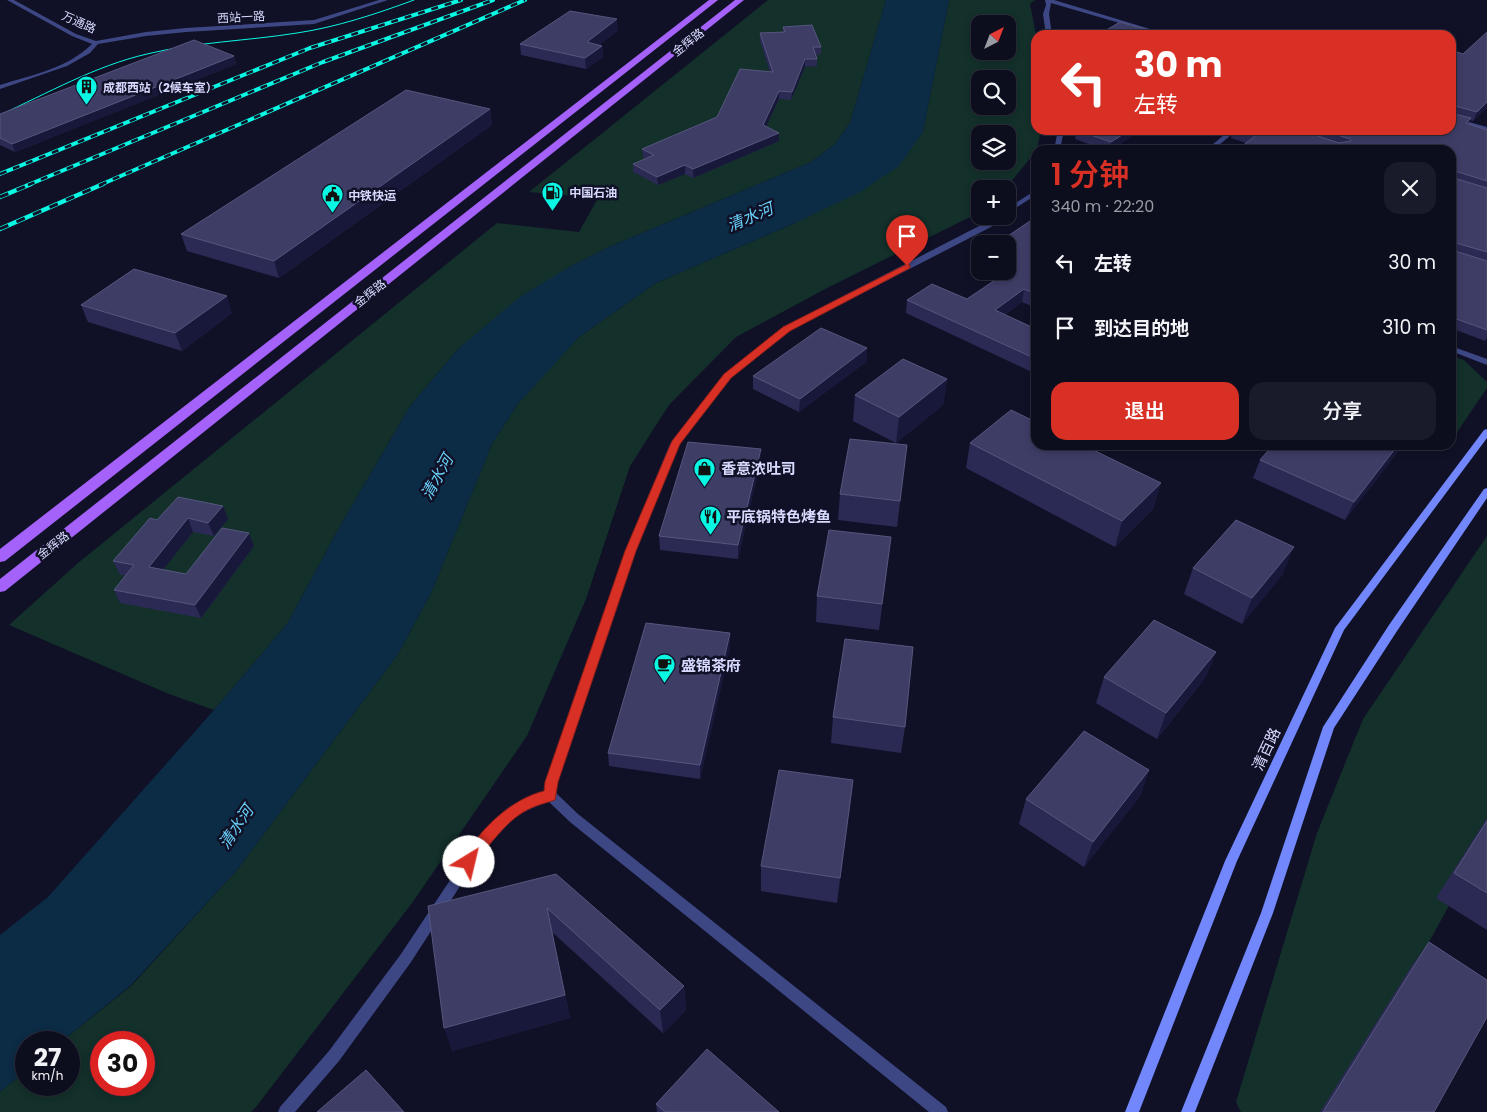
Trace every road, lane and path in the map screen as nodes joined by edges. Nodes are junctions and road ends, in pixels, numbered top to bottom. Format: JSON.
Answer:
{"nodes":[{"id":1,"x":10,"y":0,"type":"edge"},
{"id":2,"x":385,"y":0,"type":"edge"},
{"id":3,"x":714,"y":0,"type":"edge"},
{"id":4,"x":740,"y":0,"type":"edge"},
{"id":5,"x":1049,"y":30,"type":"edge"},
{"id":6,"x":1149,"y":30,"type":"edge"},
{"id":7,"x":96,"y":42,"type":"junction"},
{"id":8,"x":0,"y":87,"type":"edge"},
{"id":9,"x":1456,"y":120,"type":"edge"},
{"id":10,"x":1487,"y":129,"type":"edge"},
{"id":11,"x":1228,"y":135,"type":"edge"},
{"id":12,"x":1215,"y":145,"type":"edge"},
{"id":13,"x":1031,"y":195,"type":"edge"},
{"id":14,"x":1016,"y":206,"type":"edge"},
{"id":15,"x":985,"y":225,"type":"edge"},
{"id":16,"x":1456,"y":350,"type":"edge"},
{"id":17,"x":1487,"y":362,"type":"edge"},
{"id":18,"x":1487,"y":432,"type":"edge"},
{"id":19,"x":1487,"y":491,"type":"edge"},
{"id":20,"x":0,"y":557,"type":"edge"},
{"id":21,"x":0,"y":587,"type":"edge"},
{"id":22,"x":550,"y":796,"type":"junction"},
{"id":23,"x":285,"y":1112,"type":"edge"},
{"id":24,"x":941,"y":1112,"type":"edge"},
{"id":25,"x":1132,"y":1112,"type":"edge"},
{"id":26,"x":1188,"y":1112,"type":"edge"}],
"edges":[{"from":1,"to":7,"type":"street","name":"万通路"},
{"from":2,"to":7,"type":"street","name":"西站一路"},
{"from":3,"to":20,"type":"main road","name":"金辉路"},
{"from":4,"to":21,"type":"main road","name":"金辉路"},
{"from":5,"to":6,"type":"street"},
{"from":7,"to":8,"type":"street","name":"万通路"},
{"from":9,"to":10,"type":"street"},
{"from":11,"to":12,"type":"street"},
{"from":13,"to":14,"type":"street"},
{"from":15,"to":22,"type":"street"},
{"from":16,"to":17,"type":"street"},
{"from":18,"to":25,"type":"street","name":"清百路"},
{"from":19,"to":26,"type":"street"},
{"from":22,"to":23,"type":"street"},
{"from":22,"to":24,"type":"street"}]}
